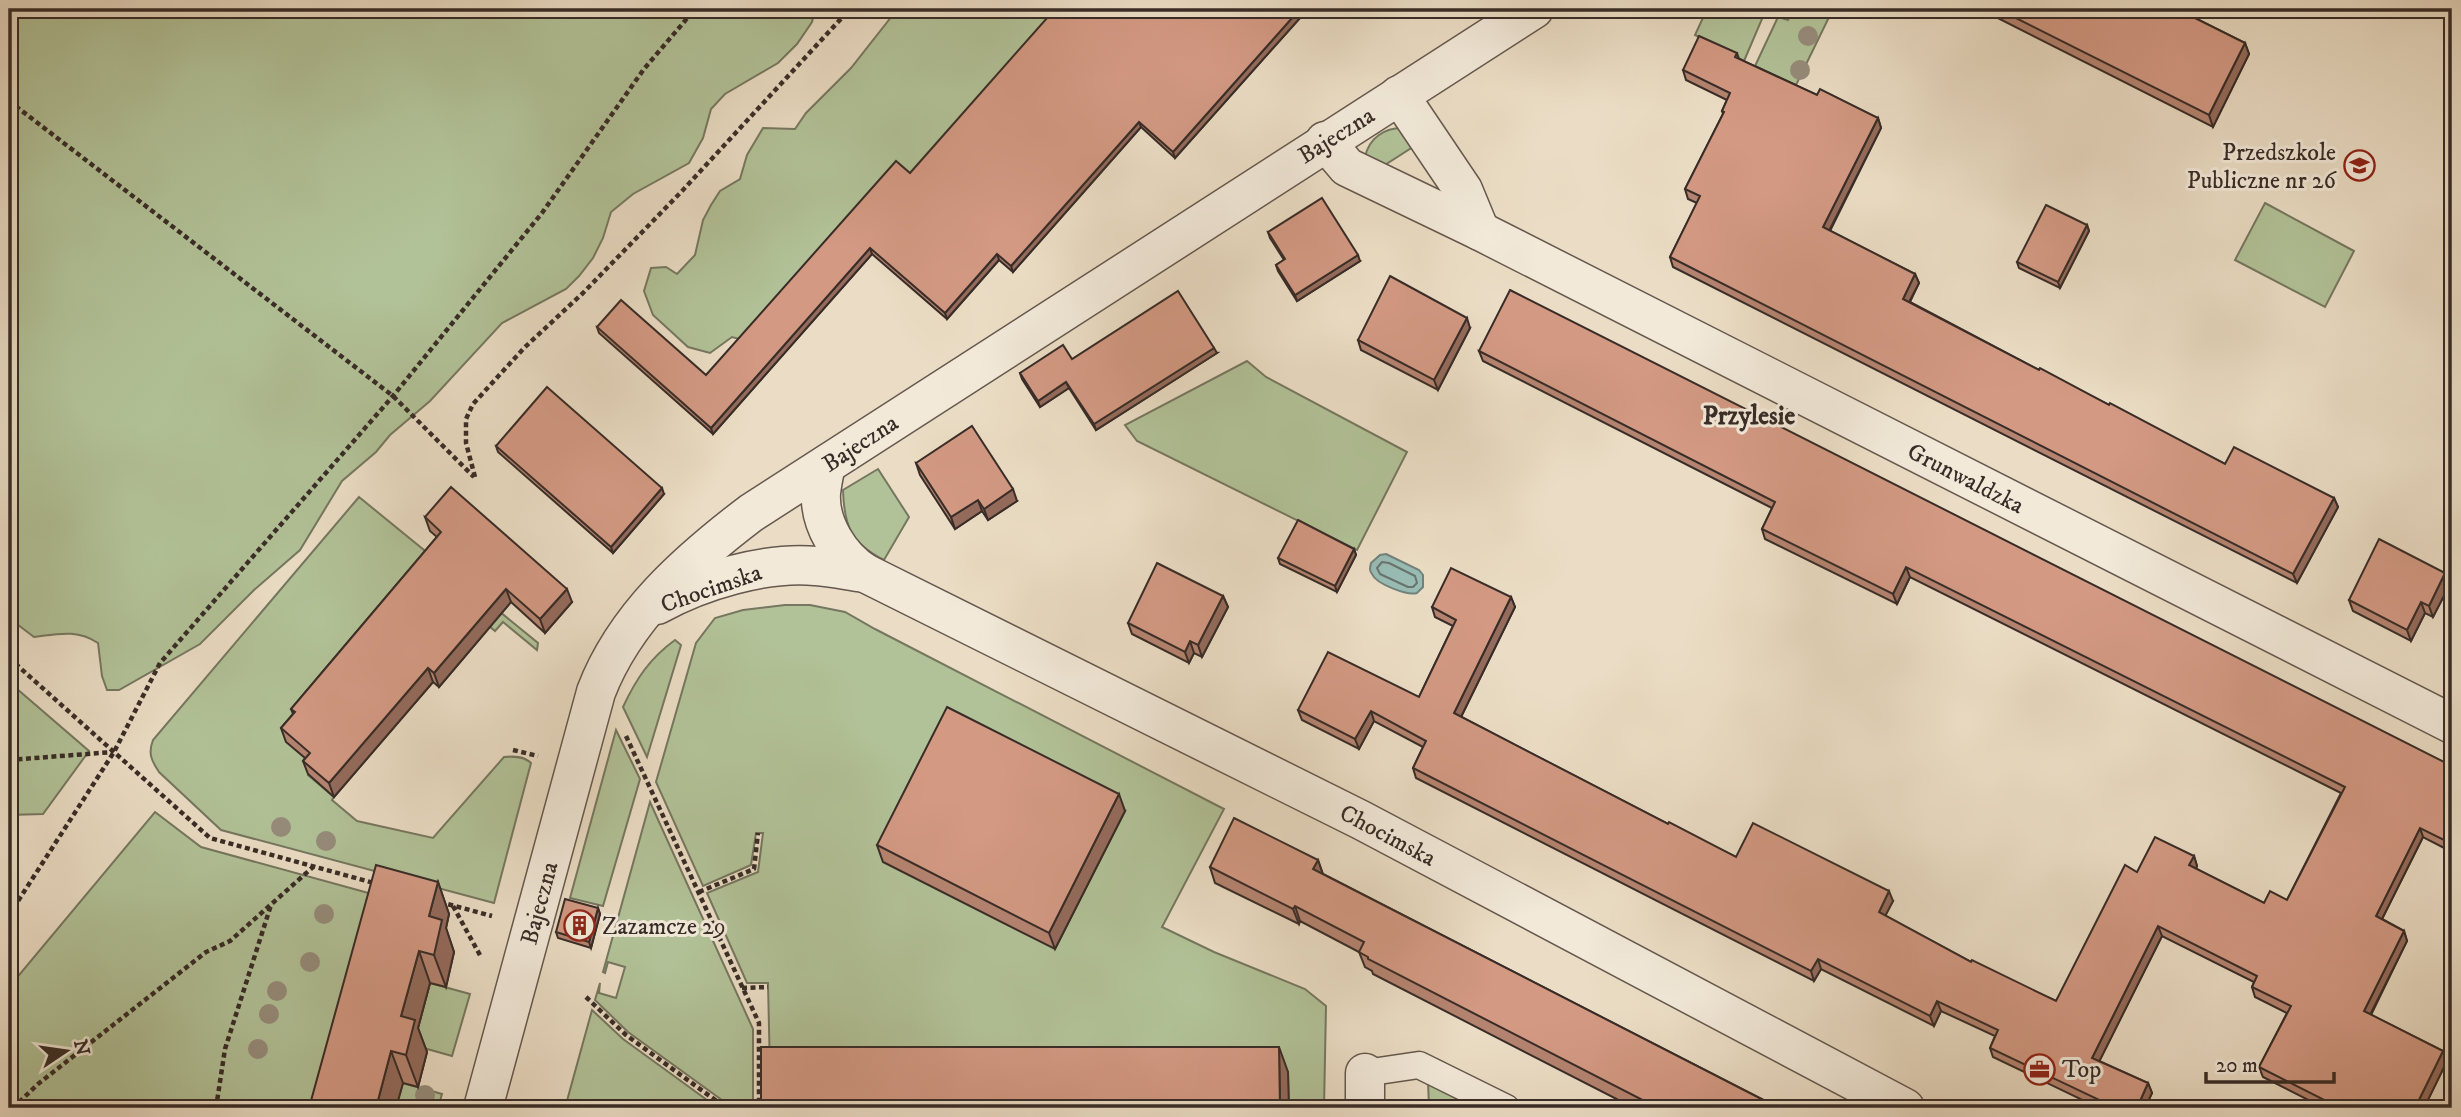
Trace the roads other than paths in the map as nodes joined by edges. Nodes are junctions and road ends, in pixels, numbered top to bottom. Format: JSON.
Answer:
{"nodes":[{"id":1,"x":1534,"y":9,"type":"edge"},
{"id":2,"x":1399,"y":95,"type":"junction"},
{"id":3,"x":1325,"y":141,"type":"junction"},
{"id":4,"x":1480,"y":231,"type":"junction"},
{"id":5,"x":826,"y":465,"type":"junction"},
{"id":6,"x":865,"y":573,"type":"junction"},
{"id":7,"x":641,"y":615,"type":"junction"},
{"id":8,"x":2452,"y":724,"type":"edge"},
{"id":9,"x":1365,"y":1091,"type":"edge"},
{"id":10,"x":483,"y":1108,"type":"edge"},
{"id":11,"x":1506,"y":1108,"type":"edge"},
{"id":12,"x":1905,"y":1108,"type":"edge"}],
"edges":[{"from":1,"to":2,"type":"street","name":"Bajeczna"},
{"from":2,"to":3,"type":"street","name":"Bajeczna"},
{"from":2,"to":4,"type":"street"},
{"from":3,"to":4,"type":"street","name":"Grunwaldzka"},
{"from":3,"to":5,"type":"street","name":"Bajeczna"},
{"from":4,"to":8,"type":"street","name":"Grunwaldzka"},
{"from":5,"to":6,"type":"street","name":"Chocimska"},
{"from":5,"to":7,"type":"street","name":"Bajeczna"},
{"from":6,"to":7,"type":"street","name":"Chocimska"},
{"from":6,"to":12,"type":"street","name":"Chocimska"},
{"from":7,"to":10,"type":"street","name":"Bajeczna"},
{"from":9,"to":11,"type":"lane"}]}
